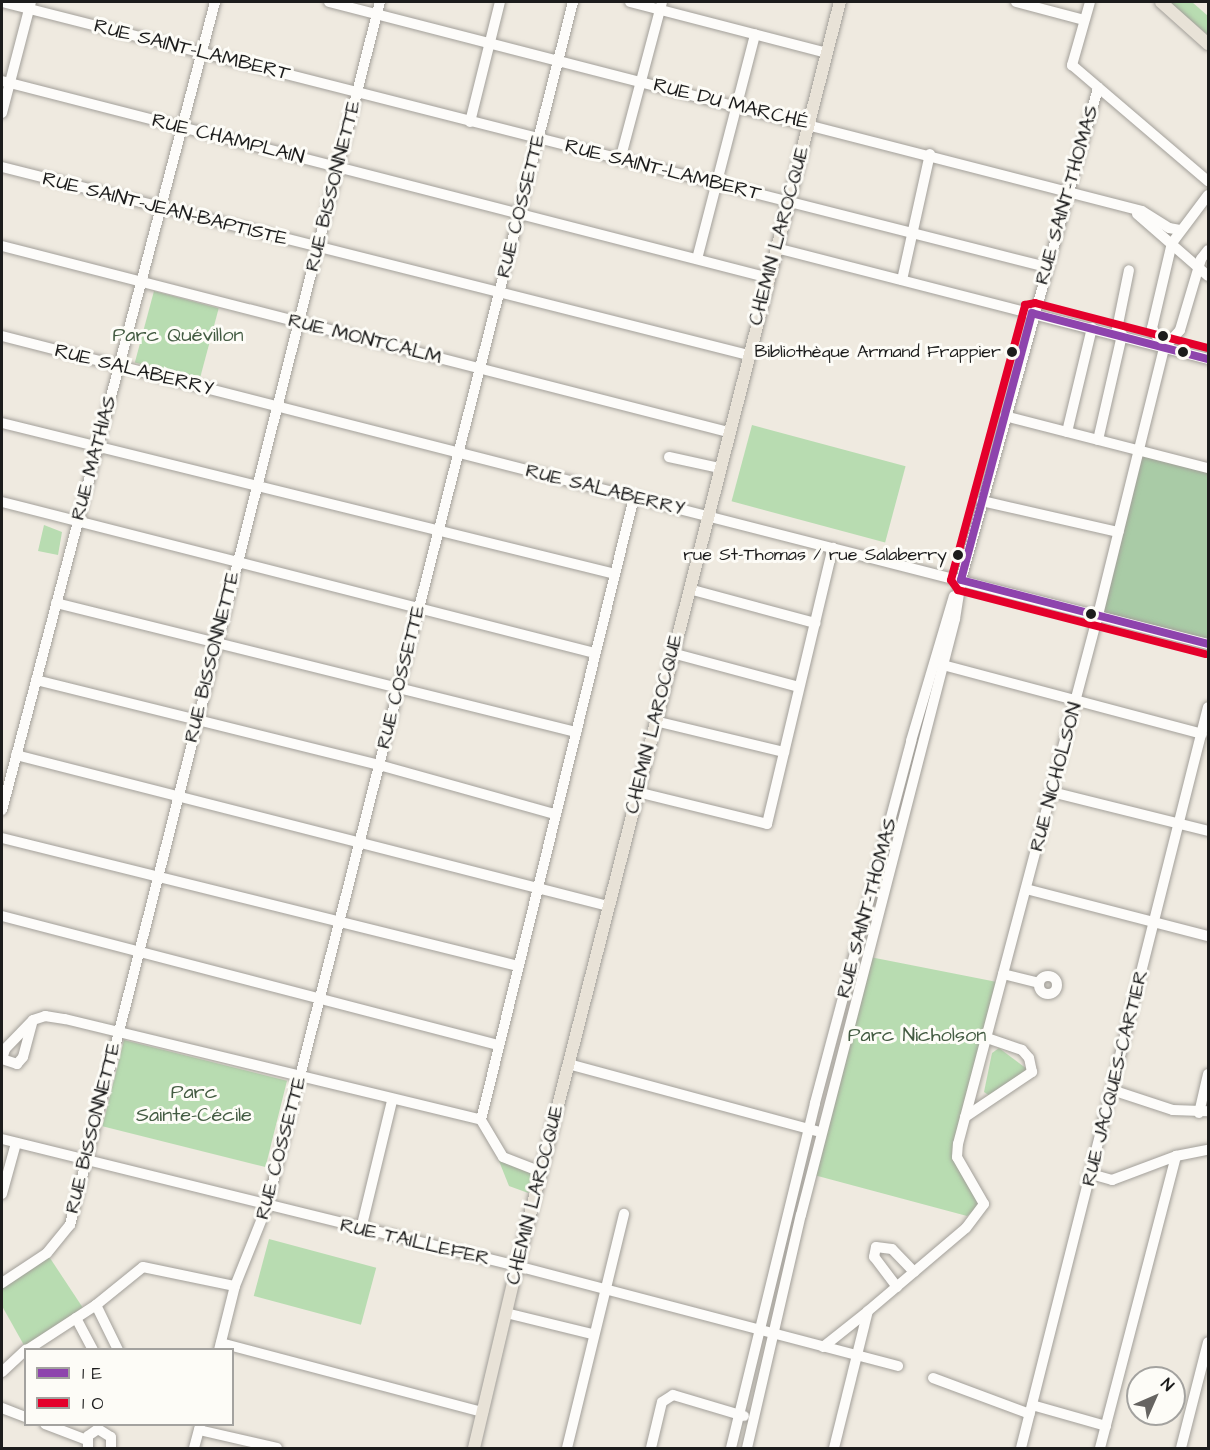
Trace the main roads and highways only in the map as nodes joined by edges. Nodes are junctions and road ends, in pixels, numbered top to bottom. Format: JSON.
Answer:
{"nodes":[{"id":1,"x":840,"y":2,"type":"edge"},
{"id":2,"x":1161,"y":2,"type":"edge"},
{"id":3,"x":1209,"y":44,"type":"edge"},
{"id":4,"x":474,"y":1449,"type":"edge"}],
"edges":[{"from":1,"to":4,"type":"main road","name":"CHEMIN LAROCQUE"},
{"from":2,"to":3,"type":"main road"}]}
